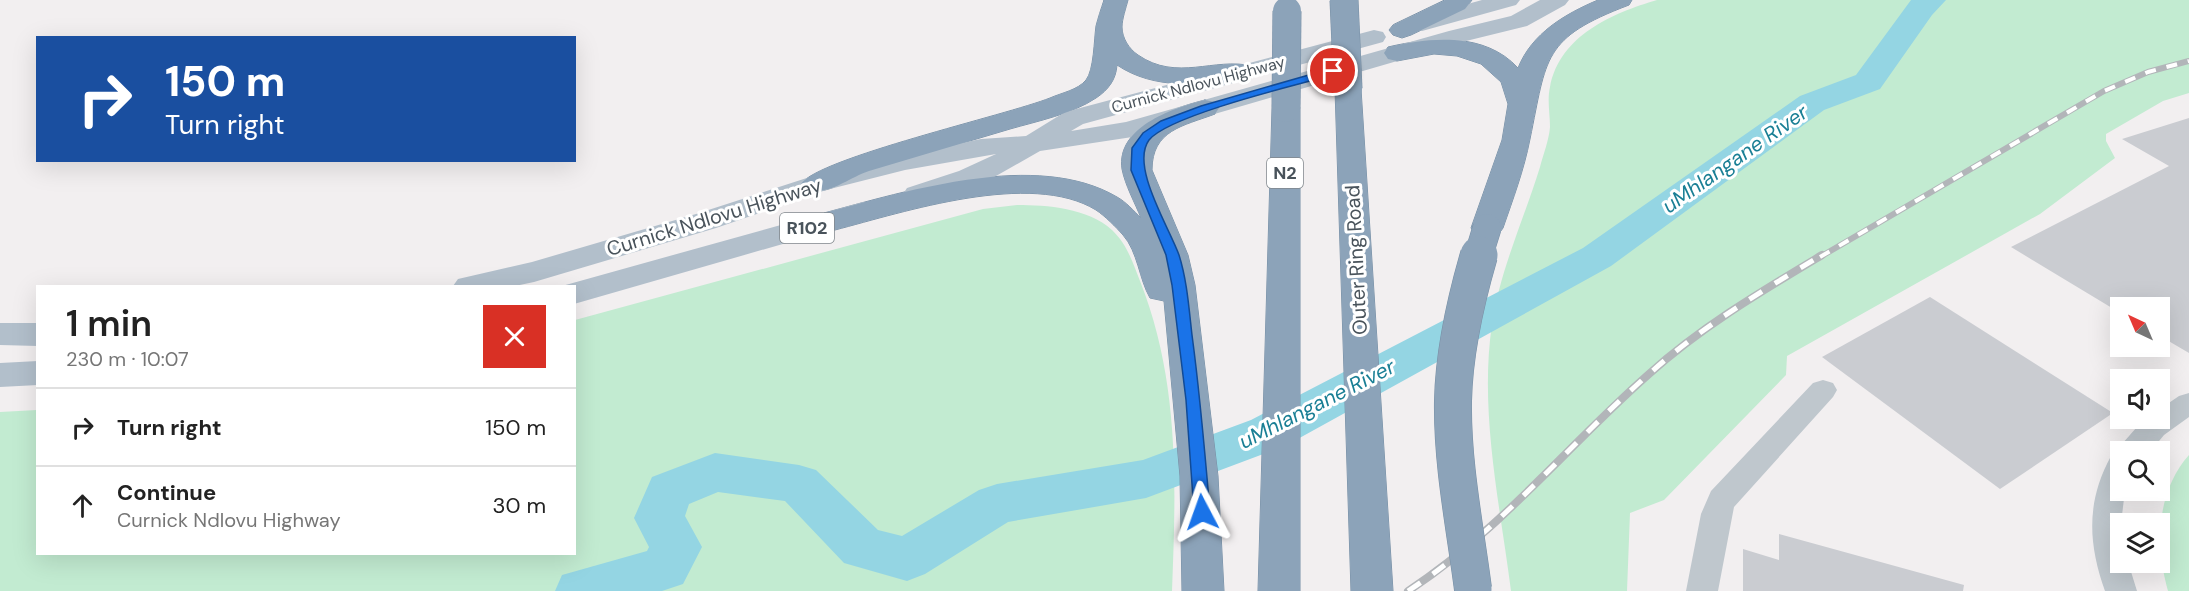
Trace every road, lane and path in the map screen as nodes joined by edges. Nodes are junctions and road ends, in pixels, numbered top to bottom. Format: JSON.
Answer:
{"nodes":[{"id":1,"x":1344,"y":0,"type":"edge"},
{"id":2,"x":1460,"y":0,"type":"edge"},
{"id":3,"x":1508,"y":0,"type":"edge"},
{"id":4,"x":1557,"y":0,"type":"edge"},
{"id":5,"x":1620,"y":0,"type":"edge"},
{"id":6,"x":1288,"y":6,"type":"edge"},
{"id":7,"x":1112,"y":13,"type":"edge"},
{"id":8,"x":1399,"y":41,"type":"junction"},
{"id":9,"x":1243,"y":72,"type":"junction"},
{"id":10,"x":1522,"y":104,"type":"junction"},
{"id":11,"x":1205,"y":108,"type":"junction"},
{"id":12,"x":1032,"y":143,"type":"junction"},
{"id":13,"x":816,"y":184,"type":"junction"},
{"id":14,"x":835,"y":220,"type":"junction"},
{"id":15,"x":473,"y":285,"type":"edge"},
{"id":16,"x":576,"y":292,"type":"edge"},
{"id":17,"x":0,"y":334,"type":"edge"},
{"id":18,"x":36,"y":335,"type":"edge"},
{"id":19,"x":36,"y":374,"type":"edge"},
{"id":20,"x":0,"y":375,"type":"edge"},
{"id":21,"x":1822,"y":390,"type":"dead end"},
{"id":22,"x":1192,"y":391,"type":"junction"},
{"id":23,"x":2189,"y":403,"type":"edge"},
{"id":24,"x":2142,"y":441,"type":"edge"},
{"id":25,"x":2110,"y":498,"type":"edge"},
{"id":26,"x":1473,"y":590,"type":"edge"},
{"id":27,"x":1203,"y":591,"type":"edge"},
{"id":28,"x":1279,"y":591,"type":"edge"},
{"id":29,"x":1372,"y":591,"type":"edge"},
{"id":30,"x":1702,"y":591,"type":"edge"},
{"id":31,"x":2121,"y":591,"type":"edge"}],
"edges":[{"from":1,"to":29,"type":"highway","name":"Outer Ring Road","bridge":true},
{"from":2,"to":8,"type":"highway"},
{"from":3,"to":8,"type":"main road","name":"Curnick Ndlovu Highway","number":"R102"},
{"from":4,"to":8,"type":"main road","name":"Curnick Ndlovu Highway","number":"R102"},
{"from":5,"to":10,"type":"highway"},
{"from":6,"to":28,"type":"highway","number":"N2","bridge":true},
{"from":7,"to":9,"type":"highway"},
{"from":7,"to":13,"type":"highway"},
{"from":8,"to":9,"type":"main road","name":"Curnick Ndlovu Highway","number":"R102"},
{"from":8,"to":10,"type":"highway"},
{"from":8,"to":11,"type":"main road","name":"Curnick Ndlovu Highway","number":"R102"},
{"from":9,"to":12,"type":"main road","name":"Curnick Ndlovu Highway","number":"R102"},
{"from":10,"to":26,"type":"highway","bridge":true},
{"from":11,"to":12,"type":"main road","name":"Curnick Ndlovu Highway","number":"R102"},
{"from":11,"to":22,"type":"highway"},
{"from":12,"to":13,"type":"main road","name":"Curnick Ndlovu Highway","number":"R102"},
{"from":12,"to":14,"type":"main road","name":"Curnick Ndlovu Highway","number":"R102"},
{"from":13,"to":15,"type":"main road","name":"Curnick Ndlovu Highway","number":"R102"},
{"from":14,"to":16,"type":"main road","name":"Curnick Ndlovu Highway","number":"R102"},
{"from":14,"to":22,"type":"highway"},
{"from":17,"to":18,"type":"main road"},
{"from":19,"to":20,"type":"main road"},
{"from":21,"to":30,"type":"lane"},
{"from":22,"to":27,"type":"highway"},
{"from":23,"to":24,"type":"lane"},
{"from":25,"to":31,"type":"lane"}]}
